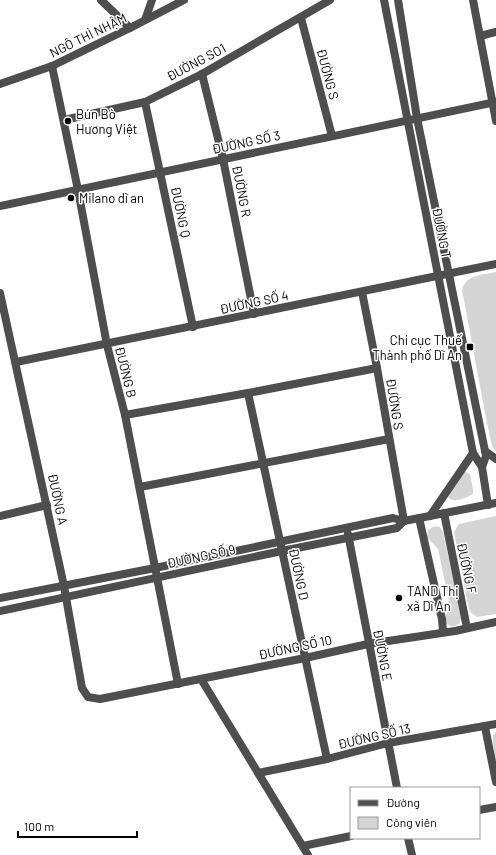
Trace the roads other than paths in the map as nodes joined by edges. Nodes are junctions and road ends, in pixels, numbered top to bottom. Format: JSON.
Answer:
{"nodes":[{"id":1,"x":101,"y":0,"type":"edge"},
{"id":2,"x":151,"y":0,"type":"edge"},
{"id":3,"x":184,"y":0,"type":"edge"},
{"id":4,"x":330,"y":0,"type":"edge"},
{"id":5,"x":384,"y":0,"type":"edge"},
{"id":6,"x":398,"y":0,"type":"edge"},
{"id":7,"x":473,"y":0,"type":"edge"},
{"id":8,"x":301,"y":18,"type":"junction"},
{"id":9,"x":145,"y":20,"type":"junction"},
{"id":10,"x":130,"y":28,"type":"junction"},
{"id":11,"x":496,"y":32,"type":"edge"},
{"id":12,"x":480,"y":36,"type":"junction"},
{"id":13,"x":52,"y":66,"type":"junction"},
{"id":14,"x":202,"y":74,"type":"junction"},
{"id":15,"x":0,"y":84,"type":"edge"},
{"id":16,"x":146,"y":102,"type":"junction"},
{"id":17,"x":494,"y":102,"type":"edge"},
{"id":18,"x":417,"y":118,"type":"junction"},
{"id":19,"x":64,"y":120,"type":"junction"},
{"id":20,"x":407,"y":120,"type":"junction"},
{"id":21,"x":496,"y":121,"type":"edge"},
{"id":22,"x":332,"y":136,"type":"junction"},
{"id":23,"x":223,"y":159,"type":"junction"},
{"id":24,"x":161,"y":172,"type":"junction"},
{"id":25,"x":78,"y":190,"type":"junction"},
{"id":26,"x":0,"y":206,"type":"edge"},
{"id":27,"x":496,"y":264,"type":"edge"},
{"id":28,"x":449,"y":275,"type":"junction"},
{"id":29,"x":438,"y":277,"type":"junction"},
{"id":30,"x":362,"y":292,"type":"junction"},
{"id":31,"x":0,"y":293,"type":"edge"},
{"id":32,"x":254,"y":314,"type":"junction"},
{"id":33,"x":193,"y":326,"type":"junction"},
{"id":34,"x":107,"y":345,"type":"junction"},
{"id":35,"x":16,"y":362,"type":"junction"},
{"id":36,"x":377,"y":368,"type":"junction"},
{"id":37,"x":248,"y":394,"type":"junction"},
{"id":38,"x":125,"y":415,"type":"junction"},
{"id":39,"x":389,"y":439,"type":"junction"},
{"id":40,"x":485,"y":451,"type":"junction"},
{"id":41,"x":473,"y":453,"type":"junction"},
{"id":42,"x":496,"y":459,"type":"edge"},
{"id":43,"x":263,"y":464,"type":"junction"},
{"id":44,"x":482,"y":467,"type":"junction"},
{"id":45,"x":140,"y":487,"type":"junction"},
{"id":46,"x":492,"y":504,"type":"edge"},
{"id":47,"x":47,"y":505,"type":"junction"},
{"id":48,"x":444,"y":513,"type":"junction"},
{"id":49,"x":0,"y":516,"type":"edge"},
{"id":50,"x":430,"y":516,"type":"junction"},
{"id":51,"x":419,"y":518,"type":"junction"},
{"id":52,"x":404,"y":521,"type":"junction"},
{"id":53,"x":346,"y":527,"type":"junction"},
{"id":54,"x":348,"y":538,"type":"junction"},
{"id":55,"x":280,"y":541,"type":"junction"},
{"id":56,"x":282,"y":551,"type":"junction"},
{"id":57,"x":155,"y":568,"type":"junction"},
{"id":58,"x":157,"y":578,"type":"junction"},
{"id":59,"x":64,"y":586,"type":"junction"},
{"id":60,"x":66,"y":597,"type":"junction"},
{"id":61,"x":0,"y":598,"type":"edge"},
{"id":62,"x":0,"y":612,"type":"edge"},
{"id":63,"x":496,"y":622,"type":"edge"},
{"id":64,"x":467,"y":628,"type":"junction"},
{"id":65,"x":443,"y":632,"type":"junction"},
{"id":66,"x":368,"y":644,"type":"junction"},
{"id":67,"x":305,"y":658,"type":"junction"},
{"id":68,"x":201,"y":679,"type":"junction"},
{"id":69,"x":178,"y":684,"type":"junction"},
{"id":70,"x":100,"y":699,"type":"joint"},
{"id":71,"x":496,"y":724,"type":"edge"},
{"id":72,"x":485,"y":727,"type":"junction"},
{"id":73,"x":388,"y":743,"type":"junction"},
{"id":74,"x":327,"y":759,"type":"junction"},
{"id":75,"x":258,"y":773,"type":"junction"},
{"id":76,"x":496,"y":782,"type":"edge"},
{"id":77,"x":397,"y":787,"type":"edge"},
{"id":78,"x":496,"y":807,"type":"edge"},
{"id":79,"x":480,"y":810,"type":"edge"},
{"id":80,"x":350,"y":836,"type":"edge"},
{"id":81,"x":408,"y":839,"type":"edge"},
{"id":82,"x":303,"y":846,"type":"junction"},
{"id":83,"x":308,"y":855,"type":"edge"},
{"id":84,"x":412,"y":855,"type":"edge"}],
"edges":[{"from":1,"to":10,"type":"street"},
{"from":2,"to":9,"type":"street"},
{"from":3,"to":9,"type":"street","name":"NGÔ THÌ NHẬM"},
{"from":4,"to":8,"type":"street","name":"ĐƯỜNG SO1"},
{"from":5,"to":20,"type":"street","name":"ĐƯỜNG T"},
{"from":6,"to":18,"type":"street","name":"ĐƯỜNG T"},
{"from":7,"to":12,"type":"street"},
{"from":8,"to":14,"type":"street","name":"ĐƯỜNG SO1"},
{"from":8,"to":22,"type":"street","name":"ĐƯỜNG S"},
{"from":9,"to":10,"type":"street","name":"NGÔ THÌ NHẬM"},
{"from":10,"to":13,"type":"street","name":"NGÔ THÌ NHẬM"},
{"from":11,"to":12,"type":"street"},
{"from":12,"to":17,"type":"street"},
{"from":13,"to":15,"type":"street","name":"NGÔ THÌ NHẬM"},
{"from":13,"to":19,"type":"street","name":"ĐƯỜNG B"},
{"from":14,"to":16,"type":"street","name":"ĐƯỜNG SO1"},
{"from":14,"to":23,"type":"street","name":"ĐƯỜNG R"},
{"from":16,"to":19,"type":"street","name":"ĐƯỜNG SO1"},
{"from":16,"to":24,"type":"street","name":"ĐƯỜNG Q"},
{"from":17,"to":18,"type":"street","name":"ĐƯỜNG SỐ 3"},
{"from":17,"to":21,"type":"street"},
{"from":18,"to":20,"type":"street","name":"ĐƯỜNG SỐ 3"},
{"from":18,"to":28,"type":"street","name":"ĐƯỜNG T"},
{"from":19,"to":25,"type":"street","name":"ĐƯỜNG B"},
{"from":20,"to":22,"type":"street","name":"ĐƯỜNG SỐ 3"},
{"from":20,"to":29,"type":"street","name":"ĐƯỜNG T"},
{"from":22,"to":23,"type":"street","name":"ĐƯỜNG SỐ 3"},
{"from":23,"to":24,"type":"street","name":"ĐƯỜNG SỐ 3"},
{"from":23,"to":32,"type":"street","name":"ĐƯỜNG R"},
{"from":24,"to":25,"type":"street","name":"ĐƯỜNG SỐ 3"},
{"from":24,"to":33,"type":"street","name":"ĐƯỜNG Q"},
{"from":25,"to":26,"type":"street","name":"ĐƯỜNG SỐ 3"},
{"from":25,"to":34,"type":"street","name":"ĐƯỜNG B"},
{"from":27,"to":28,"type":"street","name":"ĐƯỜNG SỐ 4"},
{"from":28,"to":29,"type":"street","name":"ĐƯỜNG SỐ 4"},
{"from":28,"to":40,"type":"street","name":"ĐƯỜNG T"},
{"from":29,"to":30,"type":"street","name":"ĐƯỜNG SỐ 4"},
{"from":29,"to":41,"type":"street","name":"ĐƯỜNG T"},
{"from":30,"to":32,"type":"street","name":"ĐƯỜNG SỐ 4"},
{"from":30,"to":36,"type":"street","name":"ĐƯỜNG S"},
{"from":31,"to":35,"type":"street","name":"ĐƯỜNG A"},
{"from":32,"to":33,"type":"street","name":"ĐƯỜNG SỐ 4"},
{"from":33,"to":34,"type":"street","name":"ĐƯỜNG SỐ 4"},
{"from":34,"to":35,"type":"street","name":"ĐƯỜNG SỐ 4"},
{"from":34,"to":38,"type":"street","name":"ĐƯỜNG B"},
{"from":35,"to":47,"type":"street","name":"ĐƯỜNG A"},
{"from":36,"to":37,"type":"street"},
{"from":36,"to":39,"type":"street","name":"ĐƯỜNG S"},
{"from":37,"to":38,"type":"street"},
{"from":37,"to":43,"type":"street","name":"ĐƯỜNG D"},
{"from":38,"to":45,"type":"street","name":"ĐƯỜNG B"},
{"from":39,"to":43,"type":"street"},
{"from":39,"to":52,"type":"street","name":"ĐƯỜNG S"},
{"from":40,"to":42,"type":"street"},
{"from":40,"to":44,"type":"street","name":"ĐƯỜNG T"},
{"from":41,"to":44,"type":"street","name":"ĐƯỜNG T"},
{"from":41,"to":50,"type":"street"},
{"from":43,"to":45,"type":"street"},
{"from":43,"to":55,"type":"street","name":"ĐƯỜNG D"},
{"from":44,"to":46,"type":"street","name":"ĐƯỜNG T"},
{"from":45,"to":57,"type":"street","name":"ĐƯỜNG B"},
{"from":46,"to":48,"type":"street","name":"ĐƯỜNG SỐ 9"},
{"from":47,"to":49,"type":"street"},
{"from":47,"to":59,"type":"street","name":"ĐƯỜNG A"},
{"from":48,"to":50,"type":"street","name":"ĐƯỜNG SỐ 9"},
{"from":48,"to":64,"type":"street","name":"ĐƯỜNG F"},
{"from":50,"to":51,"type":"street","name":"ĐƯỜNG SỐ 9"},
{"from":51,"to":52,"type":"street","name":"ĐƯỜNG SỐ 9"},
{"from":51,"to":65,"type":"street"},
{"from":52,"to":53,"type":"street","name":"ĐƯỜNG SỐ 9"},
{"from":52,"to":54,"type":"street","name":"ĐƯỜNG SỐ 9"},
{"from":53,"to":54,"type":"street","name":"ĐƯỜNG E"},
{"from":53,"to":55,"type":"street","name":"ĐƯỜNG SỐ 9"},
{"from":54,"to":56,"type":"street","name":"ĐƯỜNG SỐ 9"},
{"from":54,"to":66,"type":"street","name":"ĐƯỜNG E"},
{"from":55,"to":56,"type":"street","name":"ĐƯỜNG D"},
{"from":55,"to":57,"type":"street","name":"ĐƯỜNG SỐ 9"},
{"from":56,"to":58,"type":"street","name":"ĐƯỜNG SỐ 9"},
{"from":56,"to":67,"type":"street","name":"ĐƯỜNG D"},
{"from":57,"to":58,"type":"street","name":"ĐƯỜNG B"},
{"from":57,"to":59,"type":"street","name":"ĐƯỜNG SỐ 9"},
{"from":58,"to":60,"type":"street","name":"ĐƯỜNG SỐ 9"},
{"from":58,"to":69,"type":"street","name":"ĐƯỜNG B"},
{"from":59,"to":60,"type":"street","name":"ĐƯỜNG A"},
{"from":59,"to":61,"type":"street","name":"ĐƯỜNG SỐ 9"},
{"from":60,"to":62,"type":"street","name":"ĐƯỜNG SỐ 9"},
{"from":60,"to":70,"type":"street","name":"ĐƯỜNG A"},
{"from":63,"to":64,"type":"street","name":"ĐƯỜNG SỐ 10"},
{"from":64,"to":65,"type":"street","name":"ĐƯỜNG SỐ 10"},
{"from":65,"to":66,"type":"street","name":"ĐƯỜNG SỐ 10"},
{"from":66,"to":67,"type":"street","name":"ĐƯỜNG SỐ 10"},
{"from":66,"to":73,"type":"street","name":"ĐƯỜNG E"},
{"from":67,"to":68,"type":"street","name":"ĐƯỜNG SỐ 10"},
{"from":67,"to":74,"type":"street","name":"ĐƯỜNG D"},
{"from":68,"to":69,"type":"street","name":"ĐƯỜNG SỐ 10"},
{"from":68,"to":75,"type":"street"},
{"from":69,"to":70,"type":"street","name":"ĐƯỜNG SỐ 10"},
{"from":71,"to":72,"type":"street","name":"ĐƯỜNG SỐ 13"},
{"from":72,"to":73,"type":"street","name":"ĐƯỜNG SỐ 13"},
{"from":72,"to":76,"type":"street"},
{"from":73,"to":74,"type":"street","name":"ĐƯỜNG SỐ 13"},
{"from":73,"to":77,"type":"street","name":"ĐƯỜNG E"},
{"from":74,"to":75,"type":"street","name":"ĐƯỜNG SỐ 13"},
{"from":75,"to":82,"type":"street"},
{"from":78,"to":79,"type":"street"},
{"from":80,"to":82,"type":"street"},
{"from":81,"to":84,"type":"street"},
{"from":82,"to":83,"type":"street"}]}
